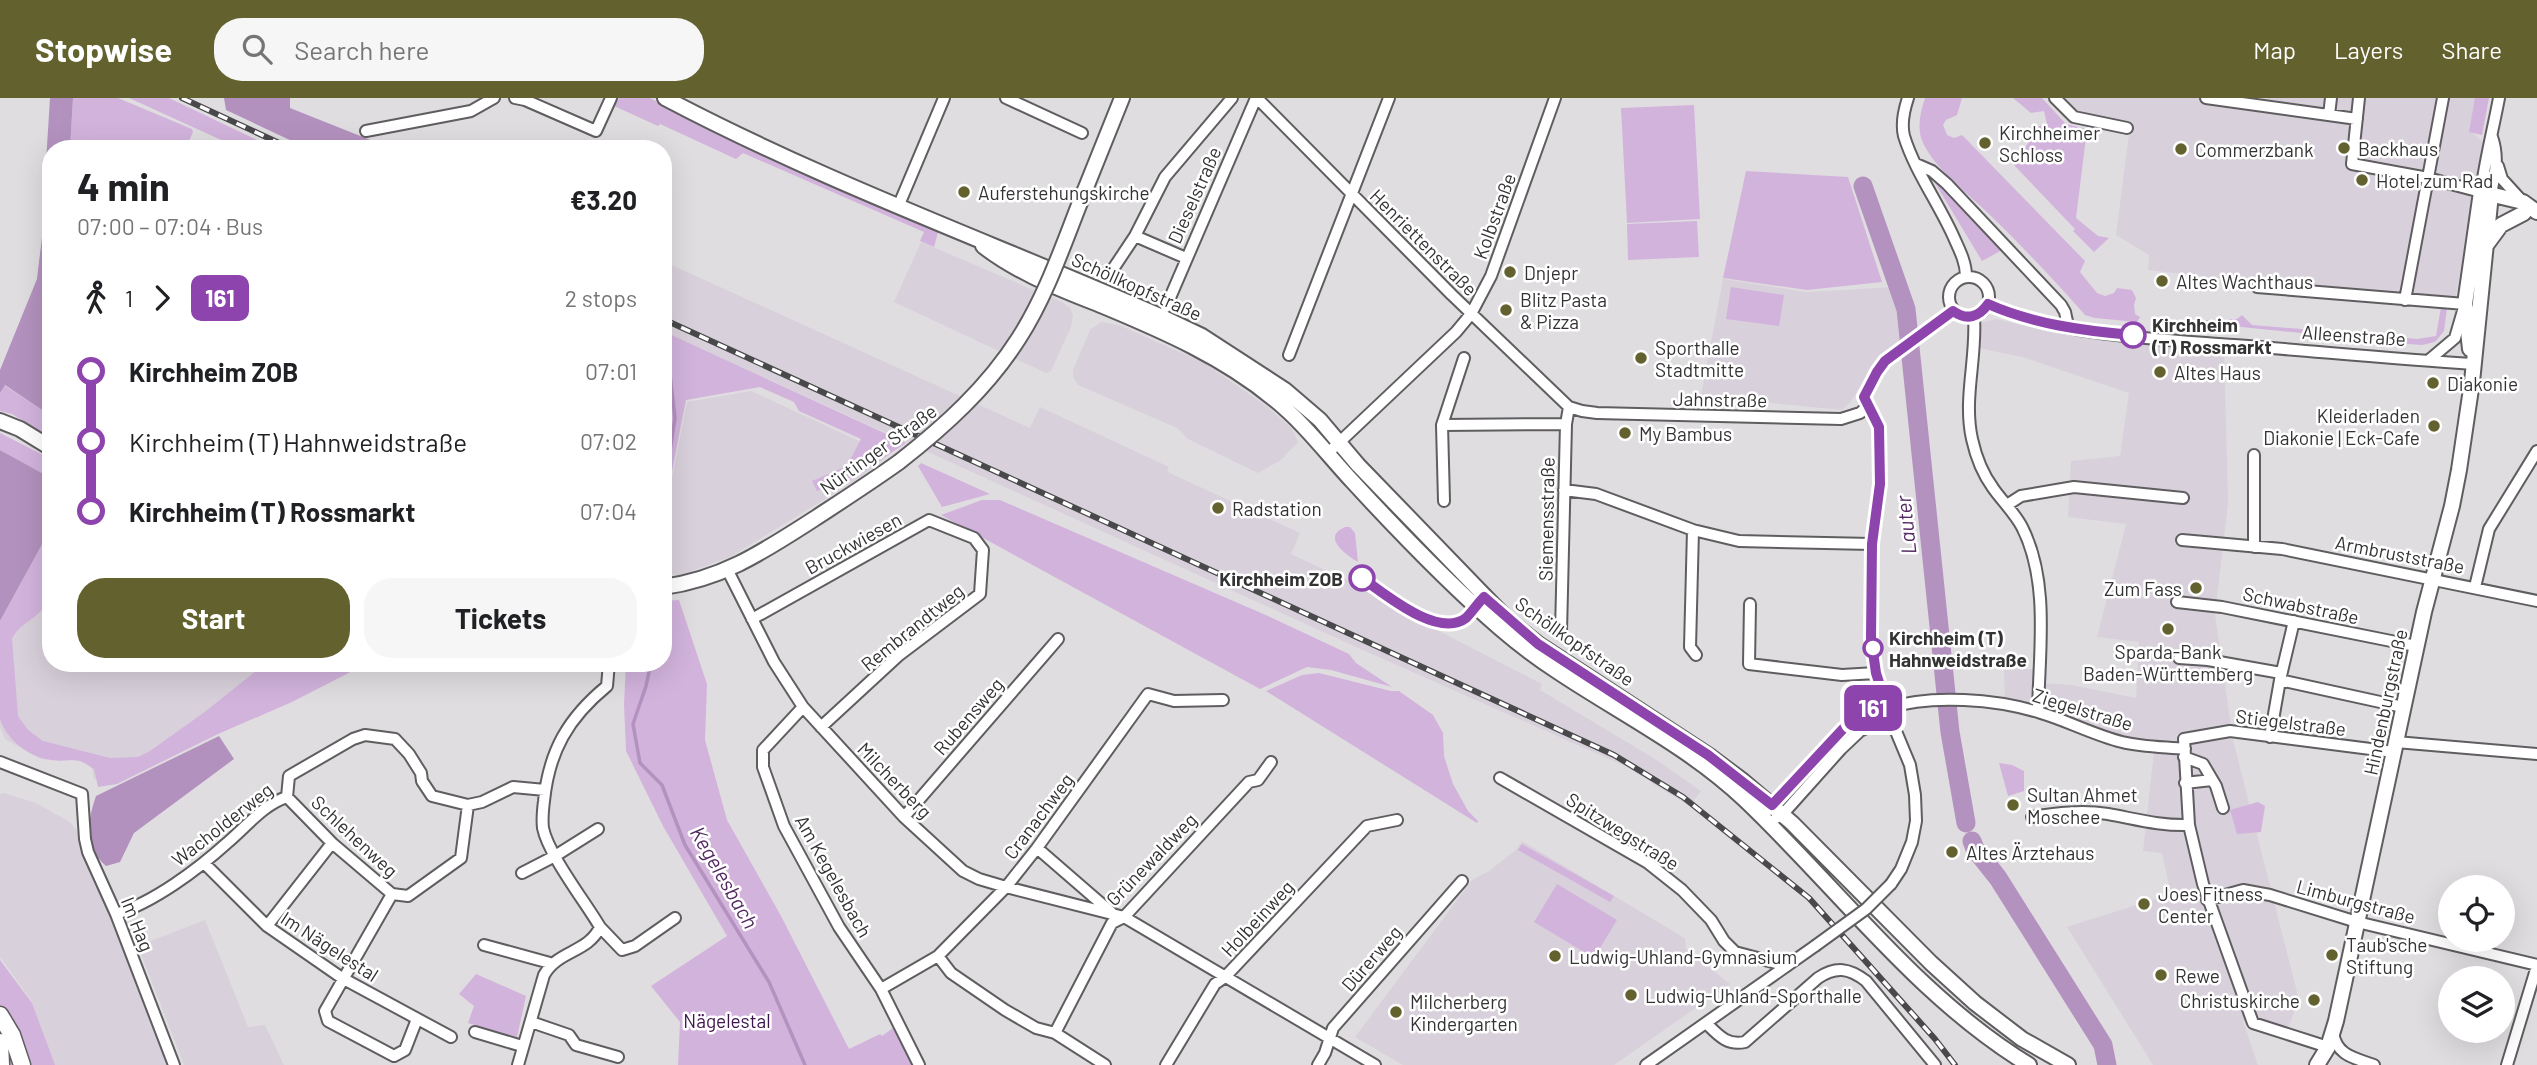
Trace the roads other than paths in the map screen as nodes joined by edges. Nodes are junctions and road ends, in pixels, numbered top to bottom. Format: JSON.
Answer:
{"nodes":[{"id":1,"x":494,"y":98,"type":"edge"},
{"id":2,"x":515,"y":98,"type":"edge"},
{"id":3,"x":611,"y":98,"type":"edge"},
{"id":4,"x":665,"y":98,"type":"edge"},
{"id":5,"x":944,"y":98,"type":"edge"},
{"id":6,"x":1006,"y":98,"type":"edge"},
{"id":7,"x":1122,"y":98,"type":"edge"},
{"id":8,"x":1233,"y":98,"type":"edge"},
{"id":9,"x":1256,"y":98,"type":"edge"},
{"id":10,"x":1389,"y":98,"type":"edge"},
{"id":11,"x":1554,"y":98,"type":"edge"},
{"id":12,"x":1908,"y":98,"type":"edge"},
{"id":13,"x":2055,"y":98,"type":"edge"},
{"id":14,"x":2206,"y":98,"type":"edge"},
{"id":15,"x":2331,"y":98,"type":"edge"},
{"id":16,"x":2359,"y":98,"type":"edge"},
{"id":17,"x":2443,"y":98,"type":"edge"},
{"id":18,"x":2499,"y":98,"type":"edge"},
{"id":19,"x":2329,"y":115,"type":"junction"},
{"id":20,"x":2357,"y":118,"type":"junction"},
{"id":21,"x":2127,"y":128,"type":"dead end"},
{"id":22,"x":366,"y":131,"type":"dead end"},
{"id":23,"x":1082,"y":133,"type":"dead end"},
{"id":24,"x":2492,"y":137,"type":"junction"},
{"id":25,"x":1916,"y":164,"type":"junction"},
{"id":26,"x":2497,"y":164,"type":"junction"},
{"id":27,"x":2428,"y":178,"type":"junction"},
{"id":28,"x":1351,"y":192,"type":"junction"},
{"id":29,"x":2486,"y":193,"type":"junction"},
{"id":30,"x":898,"y":207,"type":"junction"},
{"id":31,"x":2530,"y":211,"type":"edge"},
{"id":32,"x":1135,"y":236,"type":"junction"},
{"id":33,"x":973,"y":239,"type":"junction"},
{"id":34,"x":2487,"y":244,"type":"junction"},
{"id":35,"x":1186,"y":258,"type":"junction"},
{"id":36,"x":1107,"y":273,"type":"dead end"},
{"id":37,"x":1966,"y":276,"type":"junction"},
{"id":38,"x":2257,"y":287,"type":"dead end"},
{"id":39,"x":2405,"y":300,"type":"junction"},
{"id":40,"x":1988,"y":304,"type":"junction"},
{"id":41,"x":2465,"y":304,"type":"junction"},
{"id":42,"x":1166,"y":307,"type":"dead end"},
{"id":43,"x":1953,"y":311,"type":"junction"},
{"id":44,"x":1471,"y":314,"type":"junction"},
{"id":45,"x":1974,"y":317,"type":"junction"},
{"id":46,"x":2068,"y":326,"type":"junction"},
{"id":47,"x":1289,"y":355,"type":"dead end"},
{"id":48,"x":1464,"y":358,"type":"dead end"},
{"id":49,"x":2429,"y":360,"type":"junction"},
{"id":50,"x":2473,"y":364,"type":"junction"},
{"id":51,"x":1868,"y":406,"type":"junction"},
{"id":52,"x":1569,"y":407,"type":"junction"},
{"id":53,"x":1,"y":421,"type":"edge"},
{"id":54,"x":1566,"y":424,"type":"junction"},
{"id":55,"x":1442,"y":425,"type":"junction"},
{"id":56,"x":1340,"y":441,"type":"junction"},
{"id":57,"x":42,"y":442,"type":"edge"},
{"id":58,"x":2537,"y":451,"type":"edge"},
{"id":59,"x":1328,"y":453,"type":"junction"},
{"id":60,"x":2254,"y":455,"type":"dead end"},
{"id":61,"x":1563,"y":490,"type":"junction"},
{"id":62,"x":2183,"y":498,"type":"dead end"},
{"id":63,"x":1444,"y":501,"type":"dead end"},
{"id":64,"x":2007,"y":505,"type":"junction"},
{"id":65,"x":1693,"y":530,"type":"junction"},
{"id":66,"x":974,"y":538,"type":"joint"},
{"id":67,"x":2182,"y":540,"type":"dead end"},
{"id":68,"x":1872,"y":544,"type":"junction"},
{"id":69,"x":2254,"y":547,"type":"junction"},
{"id":70,"x":728,"y":571,"type":"junction"},
{"id":71,"x":2434,"y":579,"type":"junction"},
{"id":72,"x":672,"y":586,"type":"edge"},
{"id":73,"x":2475,"y":587,"type":"junction"},
{"id":74,"x":2537,"y":601,"type":"edge"},
{"id":75,"x":2177,"y":602,"type":"dead end"},
{"id":76,"x":1750,"y":604,"type":"dead end"},
{"id":77,"x":752,"y":619,"type":"junction"},
{"id":78,"x":2294,"y":621,"type":"junction"},
{"id":79,"x":1561,"y":632,"type":"dead end"},
{"id":80,"x":1058,"y":639,"type":"dead end"},
{"id":81,"x":2416,"y":646,"type":"junction"},
{"id":82,"x":1696,"y":656,"type":"dead end"},
{"id":83,"x":2179,"y":658,"type":"dead end"},
{"id":84,"x":608,"y":672,"type":"edge"},
{"id":85,"x":1876,"y":673,"type":"junction"},
{"id":86,"x":2280,"y":676,"type":"junction"},
{"id":87,"x":1223,"y":700,"type":"dead end"},
{"id":88,"x":803,"y":707,"type":"junction"},
{"id":89,"x":2403,"y":707,"type":"junction"},
{"id":90,"x":1888,"y":709,"type":"junction"},
{"id":91,"x":2038,"y":712,"type":"junction"},
{"id":92,"x":821,"y":727,"type":"junction"},
{"id":93,"x":2270,"y":737,"type":"junction"},
{"id":94,"x":2395,"y":747,"type":"junction"},
{"id":95,"x":2185,"y":748,"type":"junction"},
{"id":96,"x":2537,"y":754,"type":"edge"},
{"id":97,"x":0,"y":762,"type":"edge"},
{"id":98,"x":1271,"y":762,"type":"dead end"},
{"id":99,"x":0,"y":771,"type":"edge"},
{"id":100,"x":20,"y":771,"type":"junction"},
{"id":101,"x":1500,"y":778,"type":"dead end"},
{"id":102,"x":2212,"y":780,"type":"junction"},
{"id":103,"x":2185,"y":783,"type":"junction"},
{"id":104,"x":545,"y":790,"type":"junction"},
{"id":105,"x":287,"y":797,"type":"junction"},
{"id":106,"x":468,"y":805,"type":"junction"},
{"id":107,"x":2222,"y":808,"type":"dead end"},
{"id":108,"x":1777,"y":810,"type":"junction"},
{"id":109,"x":904,"y":817,"type":"junction"},
{"id":110,"x":2032,"y":817,"type":"dead end"},
{"id":111,"x":1765,"y":819,"type":"junction"},
{"id":112,"x":1397,"y":820,"type":"dead end"},
{"id":113,"x":2189,"y":825,"type":"junction"},
{"id":114,"x":598,"y":829,"type":"dead end"},
{"id":115,"x":332,"y":843,"type":"junction"},
{"id":116,"x":1038,"y":848,"type":"junction"},
{"id":117,"x":555,"y":856,"type":"junction"},
{"id":118,"x":204,"y":863,"type":"junction"},
{"id":119,"x":522,"y":873,"type":"dead end"},
{"id":120,"x":1462,"y":881,"type":"dead end"},
{"id":121,"x":1006,"y":887,"type":"junction"},
{"id":122,"x":392,"y":894,"type":"junction"},
{"id":123,"x":2207,"y":900,"type":"junction"},
{"id":124,"x":117,"y":914,"type":"junction"},
{"id":125,"x":1120,"y":917,"type":"junction"},
{"id":126,"x":675,"y":918,"type":"dead end"},
{"id":127,"x":2357,"y":922,"type":"junction"},
{"id":128,"x":267,"y":926,"type":"junction"},
{"id":129,"x":600,"y":927,"type":"junction"},
{"id":130,"x":484,"y":945,"type":"dead end"},
{"id":131,"x":938,"y":956,"type":"junction"},
{"id":132,"x":550,"y":964,"type":"junction"},
{"id":133,"x":2537,"y":965,"type":"edge"},
{"id":134,"x":1787,"y":966,"type":"junction"},
{"id":135,"x":1226,"y":977,"type":"junction"},
{"id":136,"x":342,"y":978,"type":"junction"},
{"id":137,"x":881,"y":989,"type":"junction"},
{"id":138,"x":0,"y":1015,"type":"edge"},
{"id":139,"x":417,"y":1019,"type":"junction"},
{"id":140,"x":531,"y":1022,"type":"junction"},
{"id":141,"x":1706,"y":1023,"type":"junction"},
{"id":142,"x":475,"y":1032,"type":"dead end"},
{"id":143,"x":2333,"y":1032,"type":"junction"},
{"id":144,"x":1055,"y":1033,"type":"junction"},
{"id":145,"x":451,"y":1037,"type":"dead end"},
{"id":146,"x":1330,"y":1040,"type":"junction"},
{"id":147,"x":0,"y":1042,"type":"edge"},
{"id":148,"x":522,"y":1046,"type":"junction"},
{"id":149,"x":2328,"y":1047,"type":"junction"},
{"id":150,"x":618,"y":1057,"type":"dead end"},
{"id":151,"x":1,"y":1065,"type":"edge"},
{"id":152,"x":22,"y":1065,"type":"edge"},
{"id":153,"x":174,"y":1065,"type":"edge"},
{"id":154,"x":518,"y":1065,"type":"edge"},
{"id":155,"x":919,"y":1065,"type":"edge"},
{"id":156,"x":1105,"y":1065,"type":"edge"},
{"id":157,"x":1166,"y":1065,"type":"edge"},
{"id":158,"x":1318,"y":1065,"type":"edge"},
{"id":159,"x":1375,"y":1065,"type":"edge"},
{"id":160,"x":1646,"y":1065,"type":"edge"},
{"id":161,"x":1935,"y":1065,"type":"edge"},
{"id":162,"x":2029,"y":1065,"type":"edge"},
{"id":163,"x":2068,"y":1065,"type":"edge"},
{"id":164,"x":2317,"y":1065,"type":"edge"},
{"id":165,"x":2326,"y":1065,"type":"edge"},
{"id":166,"x":2374,"y":1065,"type":"edge"},
{"id":167,"x":2507,"y":1065,"type":"edge"}],
"edges":[{"from":1,"to":22,"type":"street"},
{"from":2,"to":3,"type":"street"},
{"from":4,"to":30,"type":"main road","name":"Schöllkopfstraße"},
{"from":5,"to":30,"type":"street"},
{"from":6,"to":23,"type":"street"},
{"from":7,"to":70,"type":"main road","name":"Nürtinger Straße","bridge":true},
{"from":8,"to":32,"type":"street"},
{"from":9,"to":28,"type":"street","name":"Henriettenstraße"},
{"from":9,"to":35,"type":"street","name":"Dieselstraße"},
{"from":10,"to":28,"type":"street"},
{"from":11,"to":44,"type":"street","name":"Kolbstraße"},
{"from":12,"to":25,"type":"street"},
{"from":13,"to":21,"type":"street"},
{"from":14,"to":19,"type":"street"},
{"from":15,"to":19,"type":"street"},
{"from":16,"to":20,"type":"street"},
{"from":17,"to":27,"type":"street"},
{"from":18,"to":24,"type":"street","name":"Alleenstraße"},
{"from":19,"to":20,"type":"street"},
{"from":20,"to":27,"type":"street"},
{"from":24,"to":26,"type":"street","name":"Alleenstraße"},
{"from":24,"to":29,"type":"street","name":"Alleenstraße"},
{"from":25,"to":37,"type":"street"},
{"from":25,"to":46,"type":"street"},
{"from":26,"to":29,"type":"street","name":"Alleenstraße"},
{"from":26,"to":31,"type":"street"},
{"from":27,"to":29,"type":"street"},
{"from":27,"to":39,"type":"street"},
{"from":28,"to":44,"type":"street","name":"Henriettenstraße"},
{"from":28,"to":47,"type":"street"},
{"from":29,"to":31,"type":"main road"},
{"from":29,"to":34,"type":"main road","name":"Alleenstraße"},
{"from":29,"to":41,"type":"main road","name":"Alleenstraße"},
{"from":30,"to":33,"type":"main road","name":"Schöllkopfstraße"},
{"from":31,"to":34,"type":"main road"},
{"from":32,"to":35,"type":"street"},
{"from":32,"to":36,"type":"street"},
{"from":33,"to":56,"type":"main road","name":"Schöllkopfstraße"},
{"from":33,"to":59,"type":"main road","name":"Schöllkopfstraße"},
{"from":34,"to":50,"type":"main road","name":"Alleenstraße"},
{"from":35,"to":42,"type":"street","name":"Dieselstraße"},
{"from":37,"to":40,"type":"street"},
{"from":37,"to":43,"type":"street"},
{"from":38,"to":39,"type":"street"},
{"from":39,"to":41,"type":"street"},
{"from":40,"to":45,"type":"street"},
{"from":40,"to":46,"type":"street","name":"Alleenstraße"},
{"from":41,"to":49,"type":"street","name":"Alleenstraße"},
{"from":41,"to":50,"type":"main road","name":"Alleenstraße"},
{"from":43,"to":45,"type":"street"},
{"from":43,"to":51,"type":"street"},
{"from":44,"to":52,"type":"street","name":"Henriettenstraße"},
{"from":44,"to":56,"type":"street","name":"Kolbstraße"},
{"from":45,"to":64,"type":"street"},
{"from":46,"to":49,"type":"street","name":"Alleenstraße"},
{"from":48,"to":55,"type":"street"},
{"from":49,"to":50,"type":"street","name":"Alleenstraße"},
{"from":50,"to":71,"type":"main road","name":"Hindenburgstraße"},
{"from":51,"to":52,"type":"street","name":"Jahnstraße"},
{"from":51,"to":68,"type":"street"},
{"from":52,"to":54,"type":"street","name":"Siemensstraße"},
{"from":53,"to":57,"type":"main road"},
{"from":54,"to":55,"type":"street"},
{"from":54,"to":61,"type":"street","name":"Siemensstraße"},
{"from":55,"to":63,"type":"street"},
{"from":56,"to":59,"type":"street","name":"Kolbstraße"},
{"from":56,"to":108,"type":"main road","name":"Schöllkopfstraße"},
{"from":58,"to":73,"type":"street"},
{"from":59,"to":111,"type":"main road","name":"Schöllkopfstraße"},
{"from":60,"to":69,"type":"street"},
{"from":61,"to":65,"type":"street"},
{"from":61,"to":79,"type":"street","name":"Siemensstraße"},
{"from":62,"to":64,"type":"street"},
{"from":64,"to":91,"type":"street"},
{"from":65,"to":68,"type":"street"},
{"from":65,"to":82,"type":"street"},
{"from":66,"to":77,"type":"street","name":"Bruckwiesen"},
{"from":66,"to":92,"type":"street","name":"Rembrandtweg"},
{"from":67,"to":69,"type":"street","name":"Armbruststraße"},
{"from":68,"to":85,"type":"street"},
{"from":69,"to":71,"type":"street","name":"Armbruststraße"},
{"from":70,"to":72,"type":"main road","name":"Nürtinger Straße"},
{"from":70,"to":77,"type":"street","name":"Milcherberg"},
{"from":71,"to":73,"type":"street","name":"Armbruststraße"},
{"from":71,"to":81,"type":"main road","name":"Hindenburgstraße"},
{"from":73,"to":74,"type":"street","name":"Armbruststraße"},
{"from":75,"to":78,"type":"street","name":"Schwabstraße"},
{"from":76,"to":85,"type":"street"},
{"from":77,"to":88,"type":"street","name":"Milcherberg"},
{"from":78,"to":81,"type":"street","name":"Schwabstraße"},
{"from":78,"to":86,"type":"street"},
{"from":80,"to":109,"type":"street","name":"Rubensweg"},
{"from":81,"to":89,"type":"main road","name":"Hindenburgstraße"},
{"from":83,"to":86,"type":"street"},
{"from":84,"to":104,"type":"street"},
{"from":85,"to":90,"type":"street"},
{"from":86,"to":89,"type":"street"},
{"from":86,"to":93,"type":"street"},
{"from":87,"to":116,"type":"street","name":"Cranachweg"},
{"from":88,"to":92,"type":"street","name":"Milcherberg"},
{"from":88,"to":137,"type":"street","name":"Am Kegelesbach"},
{"from":89,"to":94,"type":"main road","name":"Hindenburgstraße"},
{"from":90,"to":91,"type":"street","name":"Ziegelstraße"},
{"from":90,"to":108,"type":"street","name":"Ziegelstraße"},
{"from":90,"to":108,"type":"street","name":"Ziegelstraße"},
{"from":90,"to":134,"type":"street","bridge":true},
{"from":91,"to":95,"type":"street","name":"Ziegelstraße"},
{"from":92,"to":109,"type":"street","name":"Milcherberg"},
{"from":93,"to":94,"type":"street","name":"Stiegelstraße"},
{"from":93,"to":95,"type":"street","name":"Stiegelstraße"},
{"from":94,"to":96,"type":"street","name":"Stiegelstraße"},
{"from":94,"to":127,"type":"main road","name":"Hindenburgstraße"},
{"from":95,"to":102,"type":"street"},
{"from":95,"to":103,"type":"street"},
{"from":97,"to":100,"type":"street"},
{"from":98,"to":125,"type":"street","name":"Grünewaldweg"},
{"from":99,"to":100,"type":"street"},
{"from":100,"to":124,"type":"street","name":"Im Hag"},
{"from":101,"to":134,"type":"street","name":"Spitzwegstraße"},
{"from":102,"to":103,"type":"street"},
{"from":102,"to":107,"type":"street"},
{"from":103,"to":113,"type":"street"},
{"from":104,"to":106,"type":"street"},
{"from":104,"to":117,"type":"street"},
{"from":105,"to":106,"type":"street","name":"Wacholderweg"},
{"from":105,"to":115,"type":"street","name":"Schlehenweg"},
{"from":105,"to":118,"type":"street","name":"Wacholderweg"},
{"from":106,"to":122,"type":"street","name":"Schlehenweg"},
{"from":108,"to":111,"type":"street"},
{"from":108,"to":163,"type":"main road","name":"Schöllkopfstraße"},
{"from":109,"to":121,"type":"street","name":"Milcherberg"},
{"from":110,"to":113,"type":"street"},
{"from":111,"to":162,"type":"main road","name":"Schöllkopfstraße"},
{"from":112,"to":135,"type":"street","name":"Holbeinweg"},
{"from":113,"to":123,"type":"street"},
{"from":114,"to":117,"type":"street"},
{"from":115,"to":122,"type":"street","name":"Schlehenweg"},
{"from":115,"to":128,"type":"street"},
{"from":116,"to":121,"type":"street","name":"Cranachweg"},
{"from":116,"to":125,"type":"street","name":"Milcherberg"},
{"from":117,"to":119,"type":"street"},
{"from":117,"to":129,"type":"street"},
{"from":118,"to":124,"type":"street","name":"Wacholderweg"},
{"from":118,"to":128,"type":"street","name":"Im Nägelestal"},
{"from":120,"to":146,"type":"street","name":"Dürerweg"},
{"from":121,"to":125,"type":"street","name":"Milcherberg"},
{"from":121,"to":131,"type":"street","name":"Cranachweg"},
{"from":122,"to":136,"type":"street"},
{"from":123,"to":127,"type":"street","name":"Limburgstraße"},
{"from":123,"to":149,"type":"street"},
{"from":124,"to":153,"type":"street","name":"Im Hag"},
{"from":125,"to":135,"type":"street","name":"Milcherberg"},
{"from":125,"to":144,"type":"street","name":"Grünewaldweg"},
{"from":126,"to":129,"type":"street"},
{"from":127,"to":133,"type":"street","name":"Limburgstraße"},
{"from":127,"to":143,"type":"main road","name":"Hindenburgstraße"},
{"from":128,"to":136,"type":"street","name":"Im Nägelestal"},
{"from":129,"to":132,"type":"street"},
{"from":130,"to":132,"type":"street"},
{"from":131,"to":137,"type":"street","name":"Cranachweg"},
{"from":131,"to":144,"type":"street"},
{"from":132,"to":140,"type":"street"},
{"from":133,"to":167,"type":"street"},
{"from":134,"to":141,"type":"street"},
{"from":135,"to":146,"type":"street","name":"Milcherberg"},
{"from":135,"to":157,"type":"street","name":"Holbeinweg"},
{"from":136,"to":139,"type":"street","name":"Im Nägelestal"},
{"from":136,"to":139,"type":"street"},
{"from":137,"to":155,"type":"street","name":"Am Kegelesbach"},
{"from":138,"to":152,"type":"highway"},
{"from":139,"to":145,"type":"street","name":"Im Nägelestal"},
{"from":140,"to":148,"type":"street"},
{"from":140,"to":150,"type":"street"},
{"from":141,"to":160,"type":"street"},
{"from":141,"to":161,"type":"street"},
{"from":142,"to":148,"type":"street"},
{"from":143,"to":149,"type":"main road","name":"Hindenburgstraße"},
{"from":143,"to":166,"type":"street"},
{"from":144,"to":156,"type":"street"},
{"from":146,"to":158,"type":"street","name":"Dürerweg"},
{"from":146,"to":159,"type":"street","name":"Milcherberg"},
{"from":147,"to":151,"type":"highway"},
{"from":148,"to":154,"type":"street"},
{"from":149,"to":164,"type":"main road"},
{"from":149,"to":165,"type":"main road"}]}
